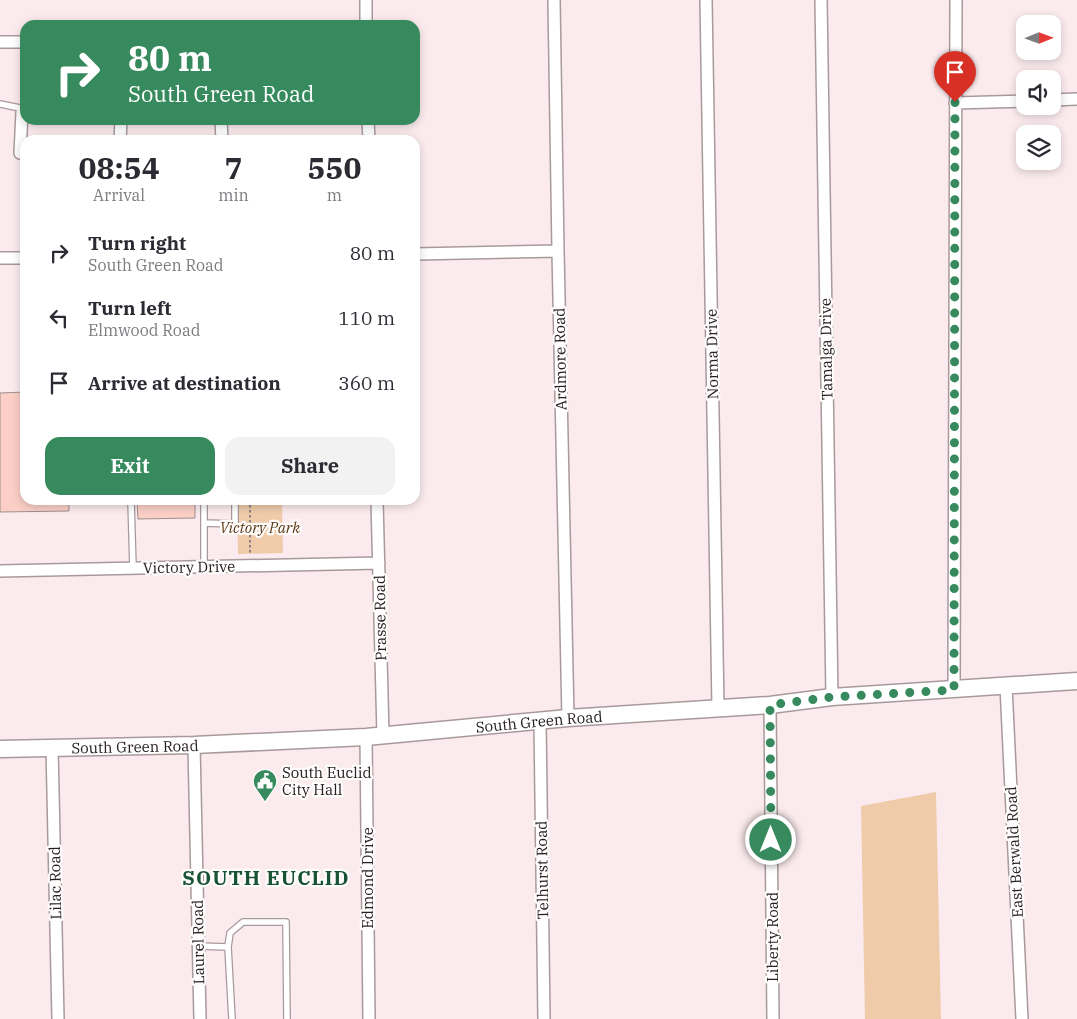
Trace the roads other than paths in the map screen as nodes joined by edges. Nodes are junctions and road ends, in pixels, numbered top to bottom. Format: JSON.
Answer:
{"nodes":[{"id":1,"x":366,"y":0,"type":"edge"},
{"id":2,"x":554,"y":0,"type":"edge"},
{"id":3,"x":706,"y":0,"type":"edge"},
{"id":4,"x":821,"y":0,"type":"edge"},
{"id":5,"x":956,"y":0,"type":"edge"},
{"id":6,"x":366,"y":20,"type":"edge"},
{"id":7,"x":0,"y":42,"type":"edge"},
{"id":8,"x":20,"y":42,"type":"edge"},
{"id":9,"x":1077,"y":99,"type":"edge"},
{"id":10,"x":1061,"y":100,"type":"edge"},
{"id":11,"x":1016,"y":101,"type":"edge"},
{"id":12,"x":955,"y":102,"type":"junction"},
{"id":13,"x":0,"y":104,"type":"edge"},
{"id":14,"x":20,"y":108,"type":"edge"},
{"id":15,"x":558,"y":251,"type":"junction"},
{"id":16,"x":420,"y":254,"type":"edge"},
{"id":17,"x":0,"y":258,"type":"edge"},
{"id":18,"x":20,"y":258,"type":"edge"},
{"id":19,"x":131,"y":505,"type":"edge"},
{"id":20,"x":204,"y":505,"type":"edge"},
{"id":21,"x":235,"y":505,"type":"edge"},
{"id":22,"x":377,"y":505,"type":"edge"},
{"id":23,"x":204,"y":523,"type":"junction"},
{"id":24,"x":379,"y":563,"type":"junction"},
{"id":25,"x":204,"y":567,"type":"junction"},
{"id":26,"x":133,"y":568,"type":"junction"},
{"id":27,"x":0,"y":571,"type":"edge"},
{"id":28,"x":1077,"y":681,"type":"edge"},
{"id":29,"x":1006,"y":686,"type":"junction"},
{"id":30,"x":954,"y":690,"type":"junction"},
{"id":31,"x":832,"y":697,"type":"junction"},
{"id":32,"x":770,"y":705,"type":"junction"},
{"id":33,"x":718,"y":708,"type":"junction"},
{"id":34,"x":568,"y":718,"type":"junction"},
{"id":35,"x":540,"y":721,"type":"junction"},
{"id":36,"x":383,"y":735,"type":"junction"},
{"id":37,"x":366,"y":737,"type":"junction"},
{"id":38,"x":194,"y":745,"type":"junction"},
{"id":39,"x":52,"y":748,"type":"junction"},
{"id":40,"x":0,"y":749,"type":"edge"},
{"id":41,"x":198,"y":946,"type":"junction"},
{"id":42,"x":228,"y":947,"type":"junction"},
{"id":43,"x":58,"y":1019,"type":"edge"},
{"id":44,"x":200,"y":1019,"type":"edge"},
{"id":45,"x":232,"y":1019,"type":"edge"},
{"id":46,"x":287,"y":1019,"type":"edge"},
{"id":47,"x":369,"y":1019,"type":"edge"},
{"id":48,"x":544,"y":1019,"type":"edge"},
{"id":49,"x":772,"y":1019,"type":"edge"},
{"id":50,"x":1022,"y":1019,"type":"edge"}],
"edges":[{"from":1,"to":6,"type":"street"},
{"from":2,"to":15,"type":"street","name":"Ardmore Road"},
{"from":3,"to":33,"type":"street","name":"Norma Drive"},
{"from":4,"to":31,"type":"street","name":"Tamalga Drive"},
{"from":5,"to":12,"type":"street"},
{"from":7,"to":8,"type":"street"},
{"from":9,"to":10,"type":"street"},
{"from":11,"to":12,"type":"street"},
{"from":12,"to":30,"type":"street"},
{"from":13,"to":14,"type":"lane"},
{"from":15,"to":16,"type":"street"},
{"from":15,"to":34,"type":"street","name":"Ardmore Road"},
{"from":17,"to":18,"type":"street"},
{"from":19,"to":26,"type":"lane"},
{"from":20,"to":23,"type":"lane"},
{"from":21,"to":23,"type":"lane"},
{"from":22,"to":24,"type":"street","name":"Prasse Road"},
{"from":23,"to":25,"type":"lane"},
{"from":24,"to":25,"type":"street","name":"Victory Drive"},
{"from":24,"to":36,"type":"street","name":"Prasse Road"},
{"from":25,"to":26,"type":"street","name":"Victory Drive"},
{"from":26,"to":27,"type":"street","name":"Victory Drive"},
{"from":28,"to":29,"type":"main road","name":"South Green Road"},
{"from":29,"to":30,"type":"main road","name":"South Green Road"},
{"from":29,"to":50,"type":"street","name":"East Berwald Road"},
{"from":30,"to":31,"type":"main road","name":"South Green Road"},
{"from":31,"to":32,"type":"main road","name":"South Green Road"},
{"from":32,"to":33,"type":"main road","name":"South Green Road"},
{"from":32,"to":49,"type":"street","name":"Liberty Road"},
{"from":33,"to":34,"type":"main road","name":"South Green Road"},
{"from":34,"to":35,"type":"main road","name":"South Green Road"},
{"from":35,"to":36,"type":"main road","name":"South Green Road"},
{"from":35,"to":48,"type":"street","name":"Telhurst Road"},
{"from":36,"to":37,"type":"main road","name":"South Green Road"},
{"from":37,"to":38,"type":"main road","name":"South Green Road"},
{"from":37,"to":47,"type":"street","name":"Edmond Drive"},
{"from":38,"to":39,"type":"main road","name":"South Green Road"},
{"from":38,"to":41,"type":"street","name":"Laurel Road"},
{"from":39,"to":40,"type":"main road","name":"South Green Road"},
{"from":39,"to":43,"type":"street","name":"Lilac Road"},
{"from":41,"to":42,"type":"lane"},
{"from":41,"to":44,"type":"street","name":"Laurel Road"},
{"from":42,"to":45,"type":"lane"},
{"from":42,"to":46,"type":"lane"}]}
